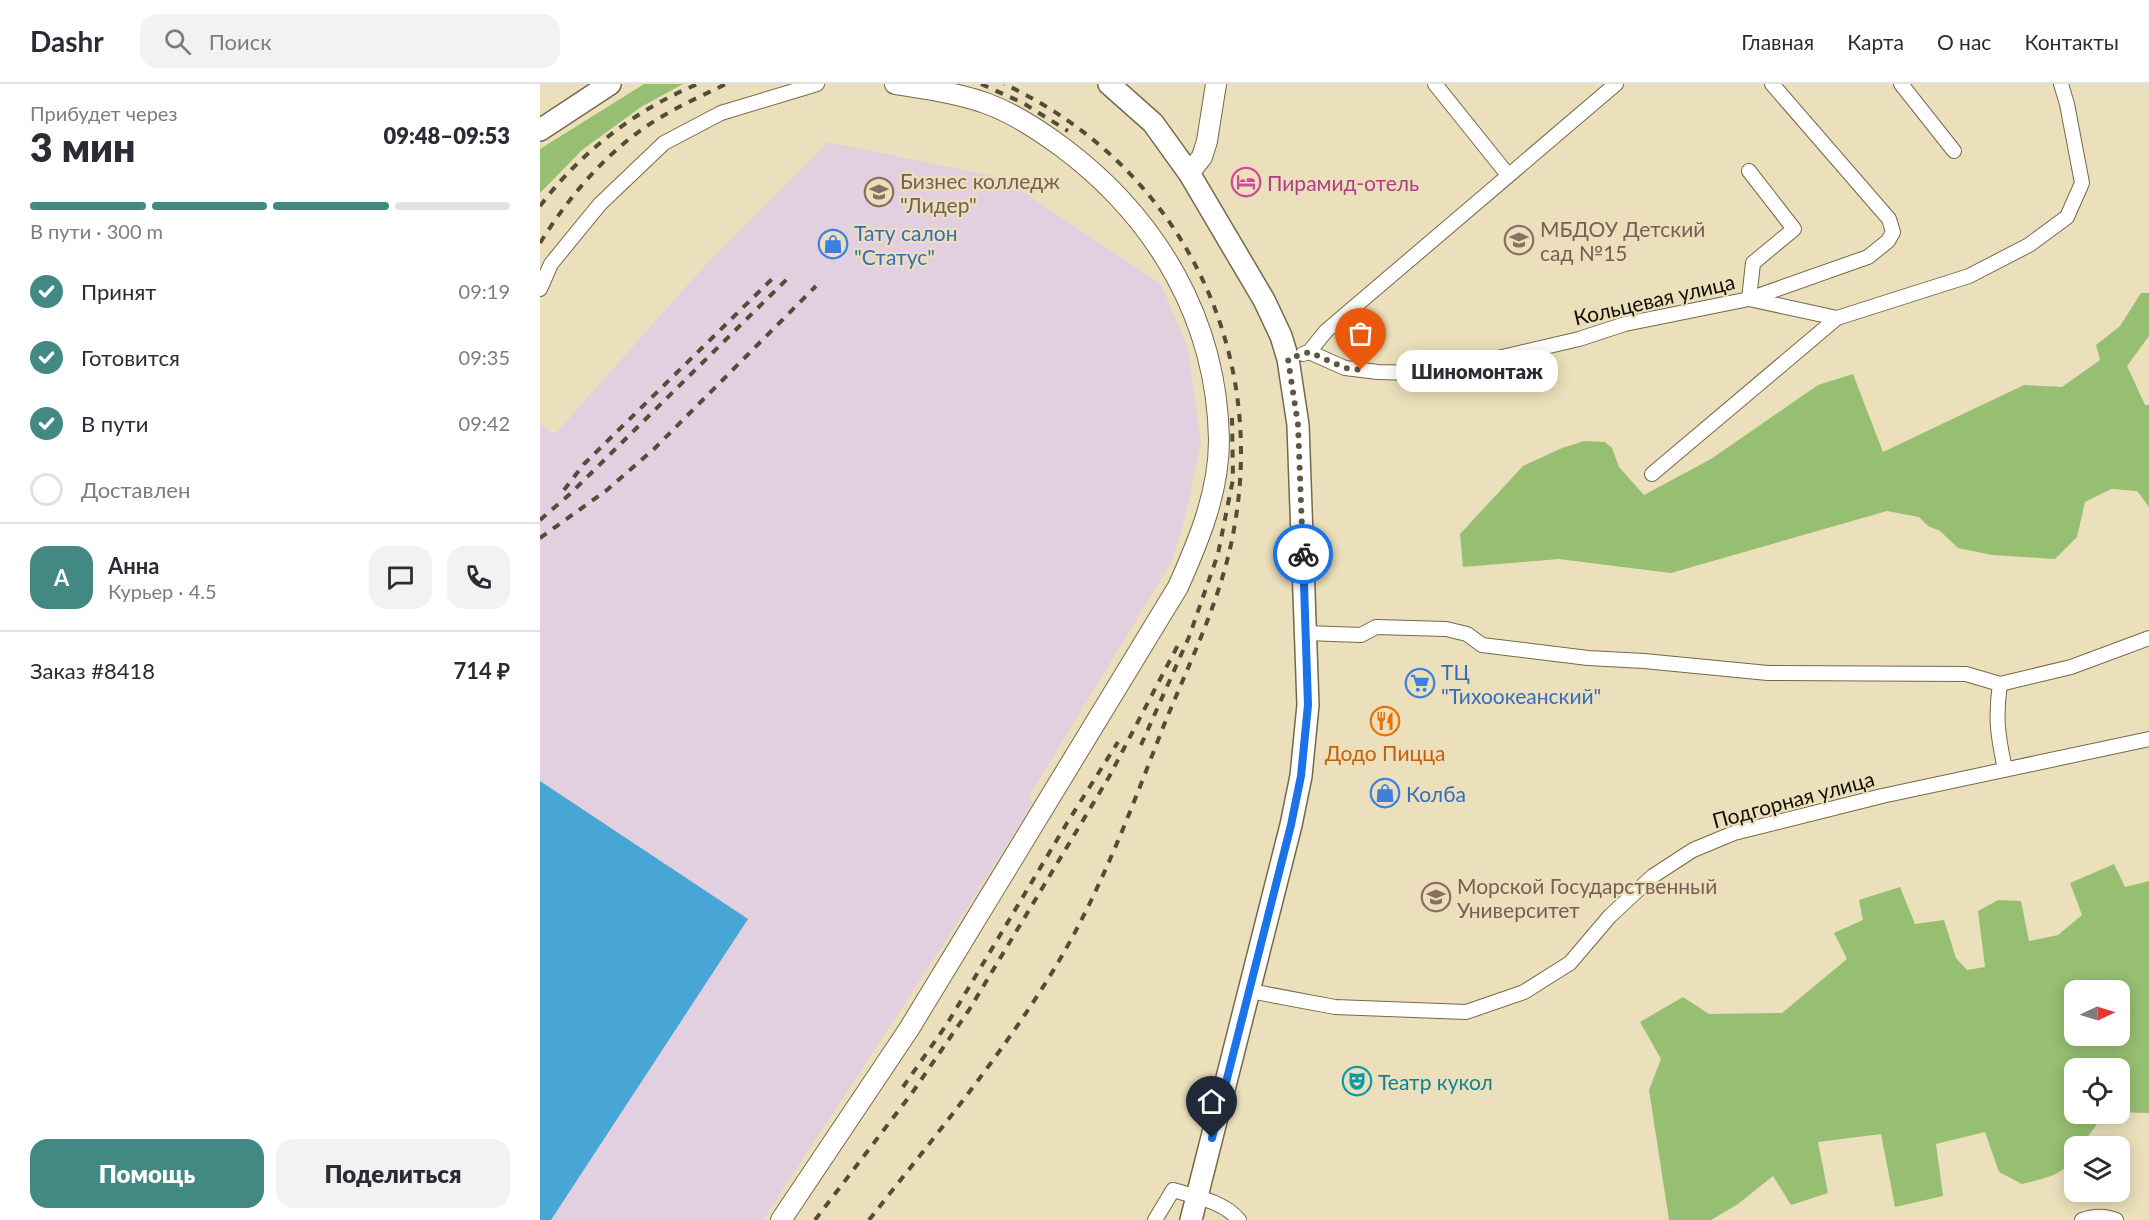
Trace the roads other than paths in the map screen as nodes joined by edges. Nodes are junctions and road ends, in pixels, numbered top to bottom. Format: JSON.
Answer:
{"nodes":[{"id":1,"x":610,"y":84,"type":"edge"},
{"id":2,"x":817,"y":84,"type":"edge"},
{"id":3,"x":895,"y":84,"type":"edge"},
{"id":4,"x":1109,"y":84,"type":"edge"},
{"id":5,"x":1216,"y":84,"type":"edge"},
{"id":6,"x":1435,"y":84,"type":"edge"},
{"id":7,"x":1616,"y":84,"type":"edge"},
{"id":8,"x":1772,"y":84,"type":"edge"},
{"id":9,"x":1901,"y":84,"type":"edge"},
{"id":10,"x":2061,"y":84,"type":"edge"},
{"id":11,"x":540,"y":130,"type":"edge"},
{"id":12,"x":1954,"y":151,"type":"dead end"},
{"id":13,"x":1749,"y":171,"type":"dead end"},
{"id":14,"x":1189,"y":173,"type":"junction"},
{"id":15,"x":1508,"y":175,"type":"junction"},
{"id":16,"x":540,"y":289,"type":"edge"},
{"id":17,"x":1749,"y":298,"type":"junction"},
{"id":18,"x":1837,"y":318,"type":"junction"},
{"id":19,"x":1309,"y":352,"type":"junction"},
{"id":20,"x":1288,"y":359,"type":"junction"},
{"id":21,"x":1652,"y":474,"type":"dead end"},
{"id":22,"x":1306,"y":633,"type":"junction"},
{"id":23,"x":2149,"y":638,"type":"edge"},
{"id":24,"x":2000,"y":684,"type":"junction"},
{"id":25,"x":2149,"y":739,"type":"edge"},
{"id":26,"x":2005,"y":770,"type":"junction"},
{"id":27,"x":1250,"y":991,"type":"junction"},
{"id":28,"x":1197,"y":1197,"type":"junction"},
{"id":29,"x":781,"y":1220,"type":"edge"},
{"id":30,"x":1155,"y":1220,"type":"edge"},
{"id":31,"x":1191,"y":1220,"type":"edge"},
{"id":32,"x":1239,"y":1220,"type":"edge"},
{"id":33,"x":2082,"y":1220,"type":"edge"},
{"id":34,"x":2116,"y":1220,"type":"edge"}],
"edges":[{"from":1,"to":11,"type":"main road"},
{"from":2,"to":16,"type":"street"},
{"from":3,"to":29,"type":"street"},
{"from":4,"to":14,"type":"main road"},
{"from":5,"to":14,"type":"street"},
{"from":6,"to":15,"type":"street"},
{"from":7,"to":15,"type":"street"},
{"from":8,"to":17,"type":"street"},
{"from":9,"to":12,"type":"street"},
{"from":10,"to":18,"type":"street"},
{"from":13,"to":17,"type":"street"},
{"from":14,"to":20,"type":"main road"},
{"from":15,"to":19,"type":"street"},
{"from":17,"to":18,"type":"street","name":"Кольцевая улица"},
{"from":17,"to":19,"type":"street","name":"Кольцевая улица"},
{"from":18,"to":21,"type":"street"},
{"from":19,"to":20,"type":"street"},
{"from":20,"to":22,"type":"main road"},
{"from":22,"to":24,"type":"street"},
{"from":22,"to":27,"type":"main road"},
{"from":23,"to":24,"type":"street"},
{"from":24,"to":26,"type":"street"},
{"from":25,"to":26,"type":"street","name":"Подгорная улица"},
{"from":26,"to":27,"type":"street","name":"Подгорная улица"},
{"from":27,"to":28,"type":"main road"},
{"from":28,"to":30,"type":"street"},
{"from":28,"to":31,"type":"main road"},
{"from":28,"to":32,"type":"street"},
{"from":33,"to":34,"type":"street"}]}
